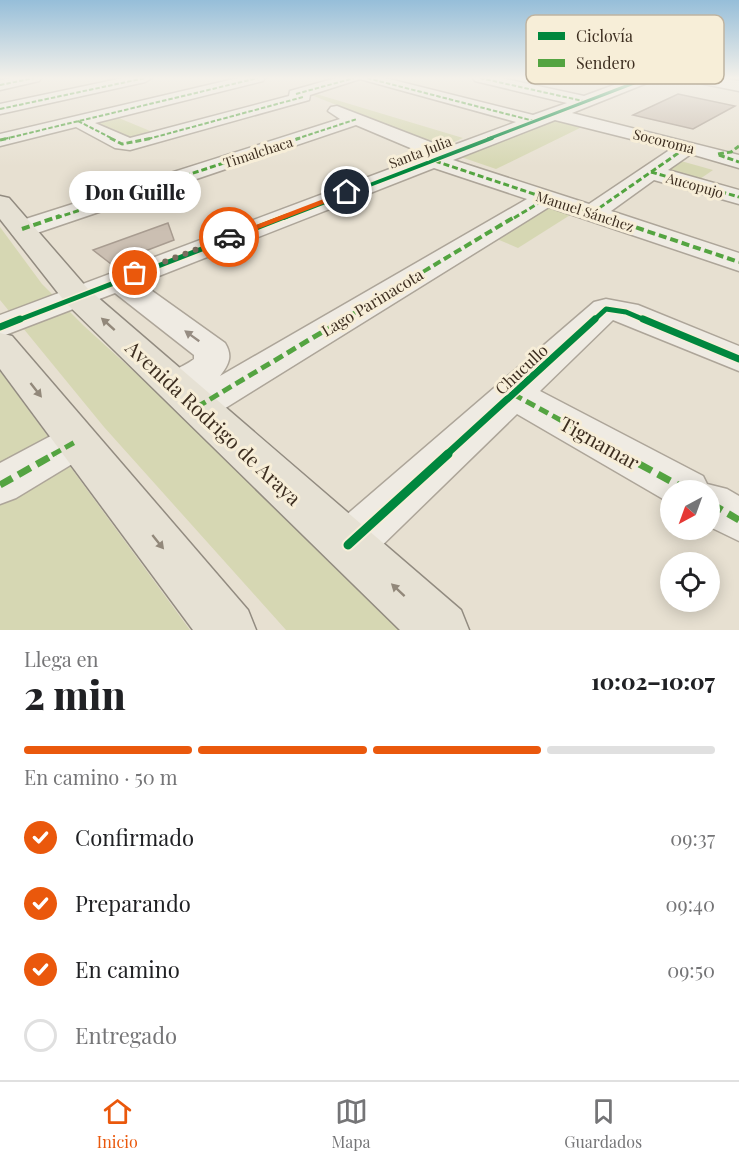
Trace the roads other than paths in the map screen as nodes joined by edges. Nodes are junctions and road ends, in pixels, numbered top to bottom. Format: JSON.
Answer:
{"nodes":[{"id":1,"x":135,"y":107,"type":"edge"},
{"id":2,"x":256,"y":107,"type":"edge"},
{"id":3,"x":329,"y":107,"type":"edge"},
{"id":4,"x":497,"y":107,"type":"edge"},
{"id":5,"x":572,"y":107,"type":"edge"},
{"id":6,"x":544,"y":118,"type":"junction"},
{"id":7,"x":357,"y":119,"type":"junction"},
{"id":8,"x":78,"y":121,"type":"junction"},
{"id":9,"x":0,"y":140,"type":"edge"},
{"id":10,"x":739,"y":146,"type":"edge"},
{"id":11,"x":687,"y":147,"type":"junction"},
{"id":12,"x":718,"y":154,"type":"junction"},
{"id":13,"x":438,"y":158,"type":"junction"},
{"id":14,"x":739,"y":162,"type":"edge"},
{"id":15,"x":651,"y":172,"type":"junction"},
{"id":16,"x":739,"y":197,"type":"edge"},
{"id":17,"x":547,"y":198,"type":"junction"},
{"id":18,"x":0,"y":203,"type":"edge"},
{"id":19,"x":592,"y":213,"type":"junction"},
{"id":20,"x":22,"y":229,"type":"junction"},
{"id":21,"x":739,"y":262,"type":"edge"},
{"id":22,"x":117,"y":280,"type":"junction"},
{"id":23,"x":77,"y":296,"type":"junction"},
{"id":24,"x":0,"y":327,"type":"edge"},
{"id":25,"x":0,"y":344,"type":"edge"},
{"id":26,"x":739,"y":359,"type":"edge"},
{"id":27,"x":513,"y":394,"type":"junction"},
{"id":28,"x":186,"y":396,"type":"junction"},
{"id":29,"x":76,"y":441,"type":"junction"},
{"id":30,"x":669,"y":480,"type":"edge"},
{"id":31,"x":0,"y":485,"type":"edge"},
{"id":32,"x":720,"y":509,"type":"edge"},
{"id":33,"x":739,"y":520,"type":"edge"},
{"id":34,"x":348,"y":545,"type":"junction"},
{"id":35,"x":228,"y":630,"type":"edge"},
{"id":36,"x":441,"y":630,"type":"edge"}],
"edges":[{"from":1,"to":8,"type":"street"},
{"from":2,"to":8,"type":"street"},
{"from":3,"to":7,"type":"street","name":"Manuel Sánchez"},
{"from":4,"to":6,"type":"street"},
{"from":5,"to":6,"type":"street","name":"Santa Julia"},
{"from":6,"to":11,"type":"street","name":"Socoroma"},
{"from":6,"to":13,"type":"street","name":"Santa Julia"},
{"from":7,"to":13,"type":"street","name":"Manuel Sánchez"},
{"from":7,"to":20,"type":"street","name":"Timalchaca"},
{"from":8,"to":9,"type":"street"},
{"from":10,"to":12,"type":"street"},
{"from":11,"to":12,"type":"street","name":"Socoroma"},
{"from":11,"to":15,"type":"street"},
{"from":12,"to":14,"type":"street","name":"Socoroma"},
{"from":13,"to":17,"type":"street","name":"Manuel Sánchez"},
{"from":13,"to":22,"type":"street","name":"Santa Julia"},
{"from":15,"to":16,"type":"street","name":"Aucopujo"},
{"from":15,"to":19,"type":"street"},
{"from":17,"to":19,"type":"street","name":"Manuel Sánchez"},
{"from":17,"to":28,"type":"street","name":"Lago Parinacota"},
{"from":18,"to":20,"type":"main road","name":"Avenida Rodrigo de Araya"},
{"from":19,"to":21,"type":"street","name":"Manuel Sánchez"},
{"from":20,"to":23,"type":"main road","name":"Avenida Rodrigo de Araya"},
{"from":22,"to":23,"type":"street","name":"Santa Julia"},
{"from":28,"to":22,"type":"street","one_way":true},
{"from":23,"to":24,"type":"street","name":"Santa Julia"},
{"from":28,"to":23,"type":"main road","name":"Avenida Rodrigo de Araya","one_way":true},
{"from":25,"to":29,"type":"main road","one_way":true},
{"from":26,"to":27,"type":"street","name":"Chucullo"},
{"from":27,"to":30,"type":"street","name":"Tignamar"},
{"from":27,"to":34,"type":"street","name":"Chucullo"},
{"from":28,"to":34,"type":"main road","name":"Avenida Rodrigo de Araya"},
{"from":29,"to":31,"type":"street"},
{"from":29,"to":35,"type":"main road","one_way":true},
{"from":32,"to":33,"type":"street"},
{"from":36,"to":34,"type":"main road","name":"Avenida Rodrigo de Araya","one_way":true}]}
